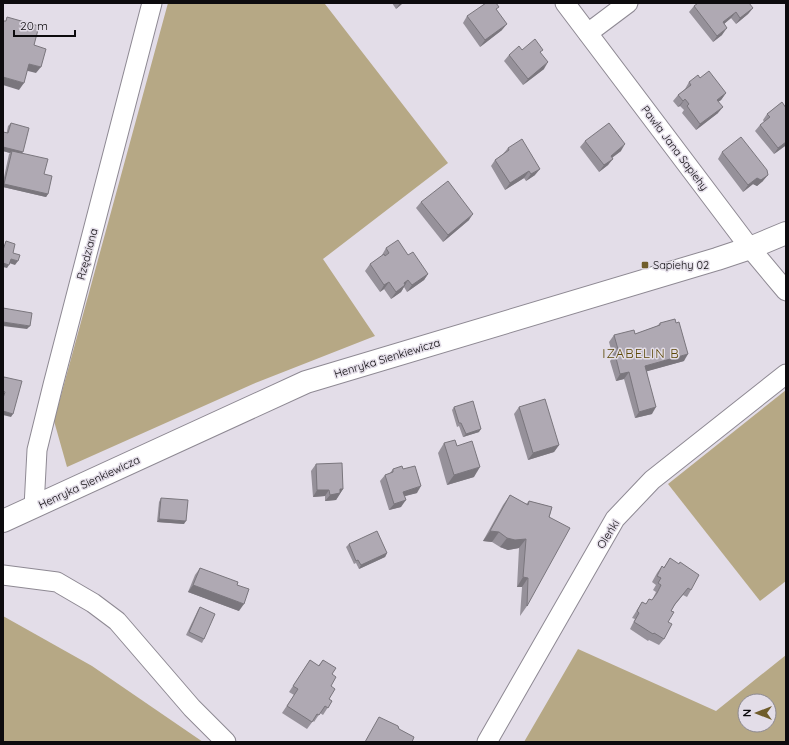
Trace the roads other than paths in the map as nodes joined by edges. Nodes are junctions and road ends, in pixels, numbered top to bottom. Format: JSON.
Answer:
{"nodes":[{"id":1,"x":152,"y":3,"type":"edge"},
{"id":2,"x":565,"y":3,"type":"edge"},
{"id":3,"x":628,"y":3,"type":"edge"},
{"id":4,"x":588,"y":33,"type":"junction"},
{"id":5,"x":786,"y":233,"type":"edge"},
{"id":6,"x":750,"y":248,"type":"junction"},
{"id":7,"x":786,"y":292,"type":"edge"},
{"id":8,"x":786,"y":374,"type":"edge"},
{"id":9,"x":34,"y":507,"type":"junction"},
{"id":10,"x":3,"y":521,"type":"edge"},
{"id":11,"x":3,"y":575,"type":"edge"},
{"id":12,"x":226,"y":742,"type":"edge"},
{"id":13,"x":487,"y":742,"type":"edge"}],
"edges":[{"from":1,"to":9,"type":"street","name":"Rzędziana"},
{"from":2,"to":4,"type":"street","name":"Pawła Jana Sapiehy"},
{"from":3,"to":4,"type":"street"},
{"from":4,"to":6,"type":"street","name":"Pawła Jana Sapiehy"},
{"from":5,"to":6,"type":"street","name":"Henryka Sienkiewicza"},
{"from":6,"to":7,"type":"street","name":"Pawła Jana Sapiehy"},
{"from":6,"to":9,"type":"street","name":"Henryka Sienkiewicza"},
{"from":8,"to":13,"type":"street","name":"Oleńki"},
{"from":9,"to":10,"type":"street","name":"Henryka Sienkiewicza"},
{"from":11,"to":12,"type":"street"}]}
